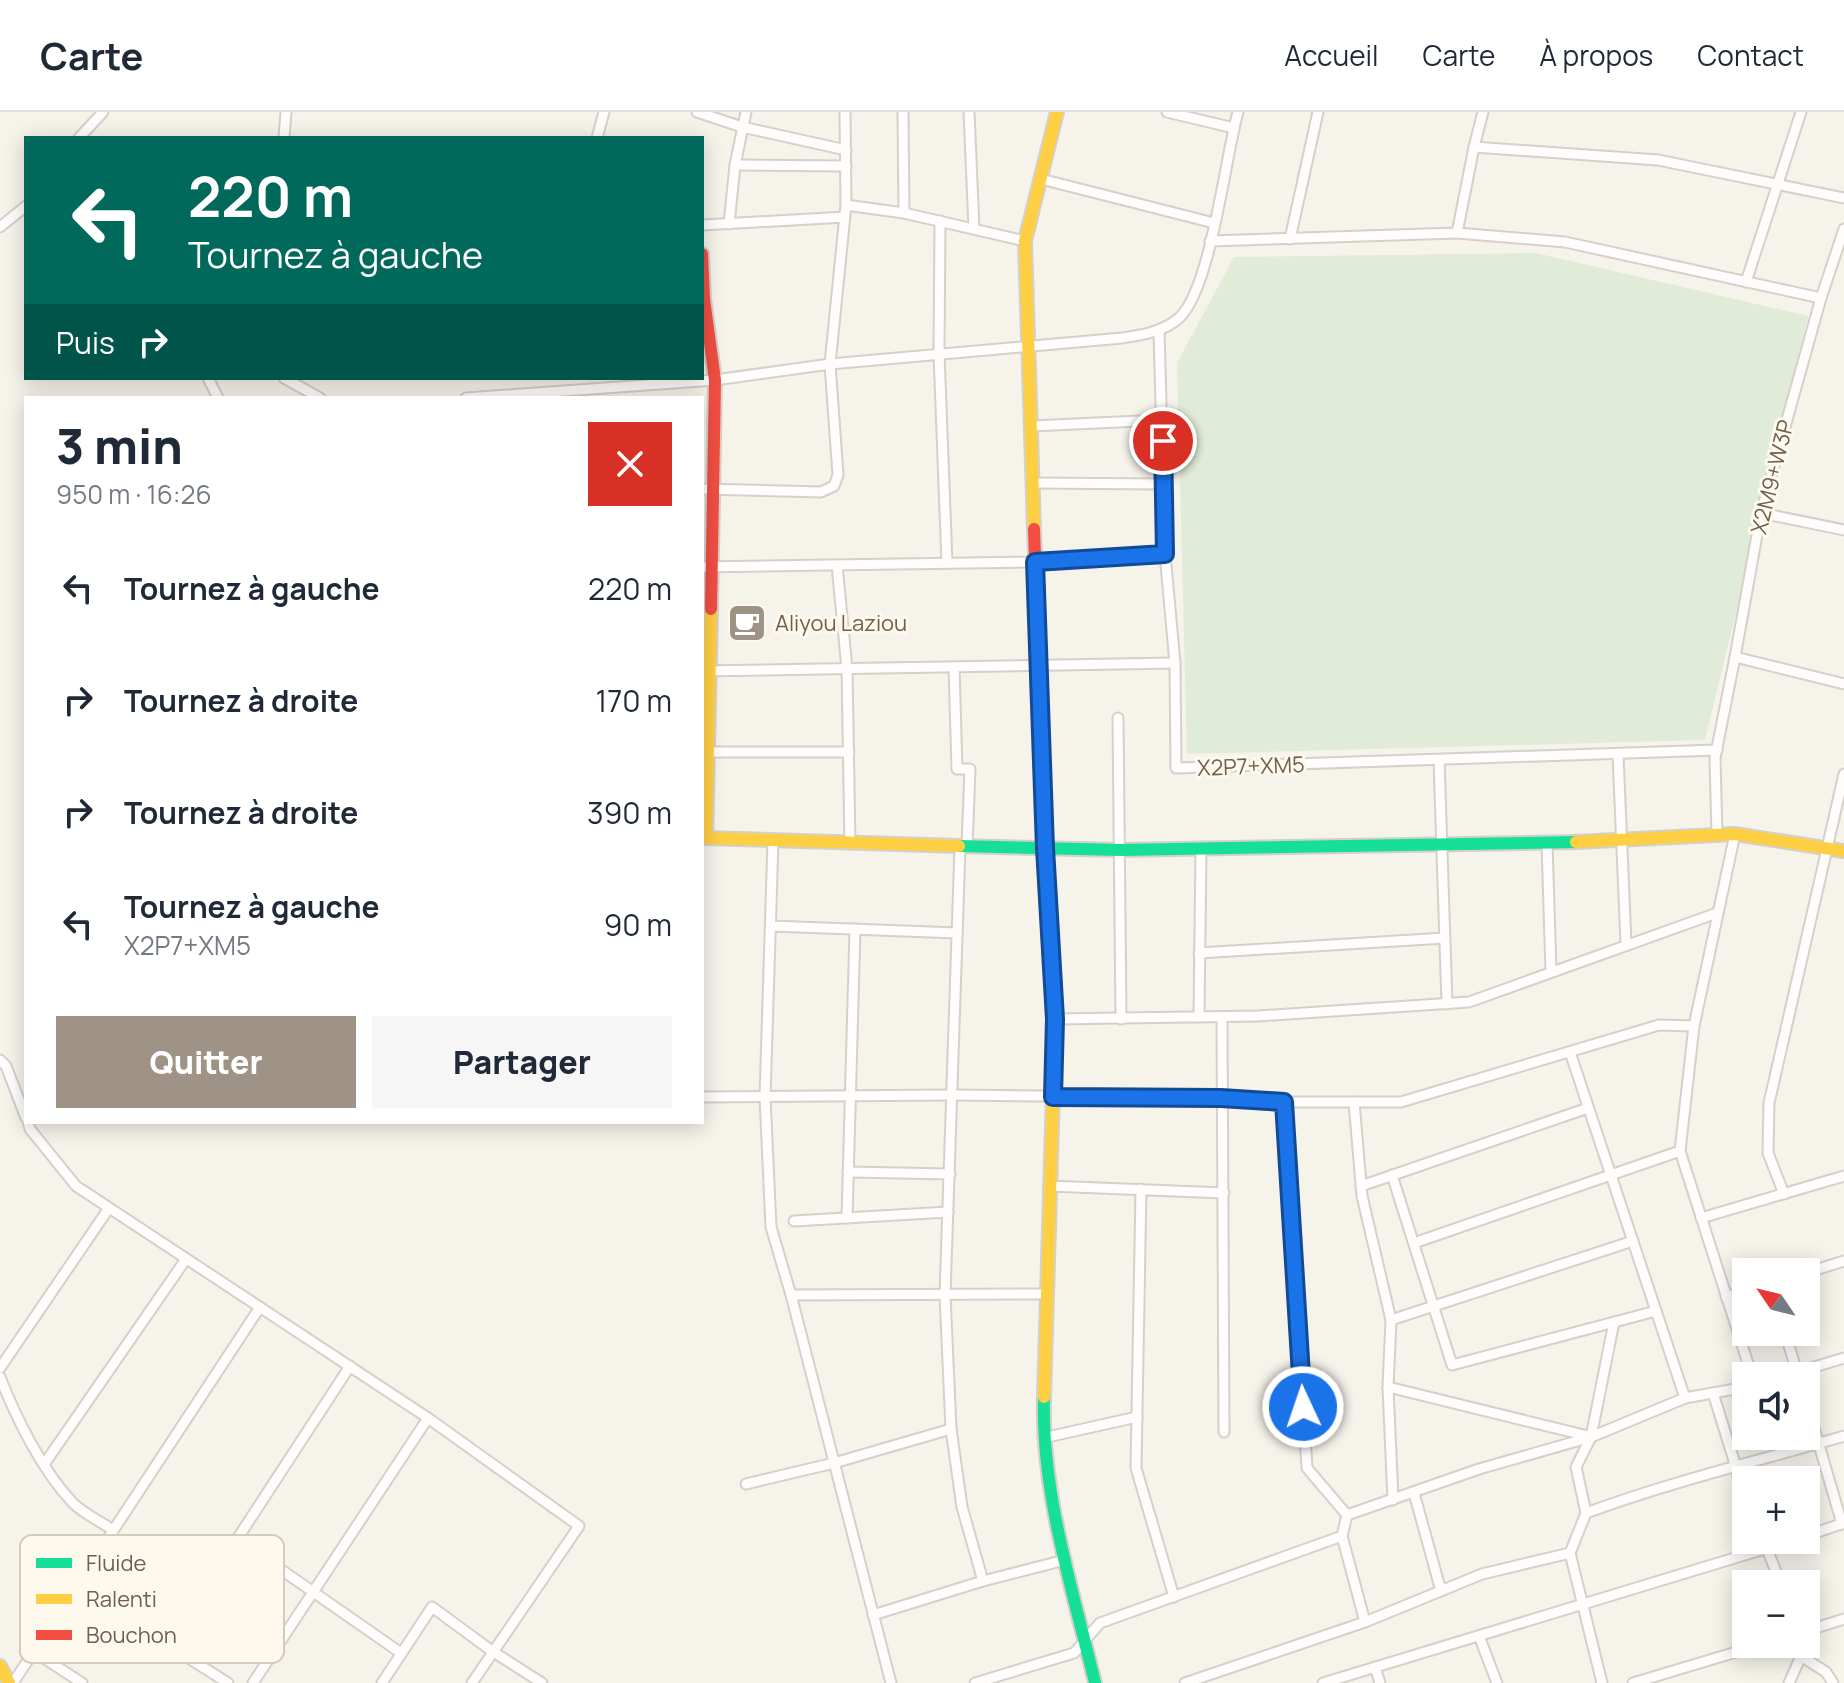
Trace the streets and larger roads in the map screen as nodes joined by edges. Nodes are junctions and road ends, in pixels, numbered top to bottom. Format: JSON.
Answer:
{"nodes":[{"id":1,"x":103,"y":112,"type":"edge"},
{"id":2,"x":286,"y":112,"type":"edge"},
{"id":3,"x":604,"y":112,"type":"edge"},
{"id":4,"x":697,"y":112,"type":"edge"},
{"id":5,"x":746,"y":112,"type":"edge"},
{"id":6,"x":845,"y":112,"type":"edge"},
{"id":7,"x":903,"y":112,"type":"edge"},
{"id":8,"x":969,"y":112,"type":"edge"},
{"id":9,"x":1057,"y":112,"type":"edge"},
{"id":10,"x":1167,"y":112,"type":"edge"},
{"id":11,"x":1238,"y":112,"type":"edge"},
{"id":12,"x":1318,"y":112,"type":"edge"},
{"id":13,"x":1483,"y":112,"type":"edge"},
{"id":14,"x":1801,"y":112,"type":"edge"},
{"id":15,"x":742,"y":127,"type":"junction"},
{"id":16,"x":1234,"y":128,"type":"junction"},
{"id":17,"x":81,"y":136,"type":"edge"},
{"id":18,"x":284,"y":136,"type":"edge"},
{"id":19,"x":598,"y":136,"type":"edge"},
{"id":20,"x":1474,"y":147,"type":"junction"},
{"id":21,"x":846,"y":150,"type":"junction"},
{"id":22,"x":735,"y":165,"type":"junction"},
{"id":23,"x":846,"y":166,"type":"junction"},
{"id":24,"x":1041,"y":179,"type":"junction"},
{"id":25,"x":1777,"y":184,"type":"junction"},
{"id":26,"x":1844,"y":198,"type":"edge"},
{"id":27,"x":846,"y":205,"type":"junction"},
{"id":28,"x":24,"y":208,"type":"edge"},
{"id":29,"x":904,"y":213,"type":"junction"},
{"id":30,"x":845,"y":217,"type":"junction"},
{"id":31,"x":940,"y":221,"type":"junction"},
{"id":32,"x":1214,"y":223,"type":"junction"},
{"id":33,"x":729,"y":224,"type":"junction"},
{"id":34,"x":704,"y":225,"type":"edge"},
{"id":35,"x":0,"y":227,"type":"edge"},
{"id":36,"x":974,"y":229,"type":"junction"},
{"id":37,"x":1844,"y":229,"type":"edge"},
{"id":38,"x":1457,"y":233,"type":"junction"},
{"id":39,"x":1290,"y":239,"type":"junction"},
{"id":40,"x":1025,"y":241,"type":"junction"},
{"id":41,"x":1210,"y":241,"type":"junction"},
{"id":42,"x":1746,"y":282,"type":"junction"},
{"id":43,"x":1821,"y":298,"type":"junction"},
{"id":44,"x":704,"y":306,"type":"edge"},
{"id":45,"x":1159,"y":330,"type":"junction"},
{"id":46,"x":1028,"y":346,"type":"junction"},
{"id":47,"x":939,"y":354,"type":"junction"},
{"id":48,"x":830,"y":364,"type":"junction"},
{"id":49,"x":288,"y":380,"type":"edge"},
{"id":50,"x":715,"y":380,"type":"junction"},
{"id":51,"x":316,"y":396,"type":"edge"},
{"id":52,"x":528,"y":396,"type":"edge"},
{"id":53,"x":1162,"y":420,"type":"junction"},
{"id":54,"x":1031,"y":426,"type":"junction"},
{"id":55,"x":1033,"y":483,"type":"junction"},
{"id":56,"x":1165,"y":484,"type":"junction"},
{"id":57,"x":708,"y":489,"type":"edge"},
{"id":58,"x":1761,"y":513,"type":"junction"},
{"id":59,"x":1844,"y":530,"type":"edge"},
{"id":60,"x":1165,"y":554,"type":"junction"},
{"id":61,"x":1035,"y":562,"type":"junction"},
{"id":62,"x":947,"y":563,"type":"junction"},
{"id":63,"x":837,"y":565,"type":"junction"},
{"id":64,"x":707,"y":567,"type":"edge"},
{"id":65,"x":1735,"y":657,"type":"junction"},
{"id":66,"x":1175,"y":663,"type":"junction"},
{"id":67,"x":1038,"y":666,"type":"junction"},
{"id":68,"x":954,"y":667,"type":"junction"},
{"id":69,"x":847,"y":669,"type":"junction"},
{"id":70,"x":706,"y":670,"type":"edge"},
{"id":71,"x":1844,"y":684,"type":"edge"},
{"id":72,"x":1118,"y":718,"type":"dead end"},
{"id":73,"x":1717,"y":750,"type":"junction"},
{"id":74,"x":705,"y":752,"type":"edge"},
{"id":75,"x":849,"y":752,"type":"junction"},
{"id":76,"x":1618,"y":754,"type":"junction"},
{"id":77,"x":1439,"y":760,"type":"junction"},
{"id":78,"x":1844,"y":774,"type":"edge"},
{"id":79,"x":1735,"y":834,"type":"junction"},
{"id":80,"x":1717,"y":835,"type":"junction"},
{"id":81,"x":704,"y":838,"type":"edge"},
{"id":82,"x":1622,"y":839,"type":"junction"},
{"id":83,"x":773,"y":841,"type":"junction"},
{"id":84,"x":1441,"y":843,"type":"junction"},
{"id":85,"x":1547,"y":843,"type":"junction"},
{"id":86,"x":850,"y":844,"type":"junction"},
{"id":87,"x":963,"y":847,"type":"junction"},
{"id":88,"x":1827,"y":847,"type":"junction"},
{"id":89,"x":1045,"y":848,"type":"junction"},
{"id":90,"x":1201,"y":848,"type":"junction"},
{"id":91,"x":1120,"y":850,"type":"junction"},
{"id":92,"x":1844,"y":851,"type":"edge"},
{"id":93,"x":1717,"y":913,"type":"junction"},
{"id":94,"x":771,"y":926,"type":"junction"},
{"id":95,"x":855,"y":929,"type":"junction"},
{"id":96,"x":957,"y":933,"type":"junction"},
{"id":97,"x":1445,"y":938,"type":"junction"},
{"id":98,"x":1626,"y":944,"type":"junction"},
{"id":99,"x":1199,"y":953,"type":"junction"},
{"id":100,"x":1551,"y":972,"type":"junction"},
{"id":101,"x":1447,"y":1004,"type":"junction"},
{"id":102,"x":1199,"y":1017,"type":"junction"},
{"id":103,"x":1222,"y":1017,"type":"junction"},
{"id":104,"x":1055,"y":1019,"type":"junction"},
{"id":105,"x":1121,"y":1019,"type":"junction"},
{"id":106,"x":1694,"y":1026,"type":"junction"},
{"id":107,"x":1570,"y":1052,"type":"junction"},
{"id":108,"x":0,"y":1060,"type":"edge"},
{"id":109,"x":952,"y":1095,"type":"junction"},
{"id":110,"x":849,"y":1096,"type":"junction"},
{"id":111,"x":704,"y":1097,"type":"edge"},
{"id":112,"x":765,"y":1097,"type":"junction"},
{"id":113,"x":1053,"y":1097,"type":"junction"},
{"id":114,"x":1221,"y":1098,"type":"junction"},
{"id":115,"x":1284,"y":1102,"type":"junction"},
{"id":116,"x":1354,"y":1102,"type":"junction"},
{"id":117,"x":1588,"y":1108,"type":"junction"},
{"id":118,"x":24,"y":1112,"type":"edge"},
{"id":119,"x":28,"y":1124,"type":"edge"},
{"id":120,"x":1680,"y":1151,"type":"junction"},
{"id":121,"x":848,"y":1172,"type":"junction"},
{"id":122,"x":950,"y":1174,"type":"junction"},
{"id":123,"x":1392,"y":1175,"type":"junction"},
{"id":124,"x":1611,"y":1175,"type":"junction"},
{"id":125,"x":1844,"y":1176,"type":"edge"},
{"id":126,"x":1049,"y":1186,"type":"junction"},
{"id":127,"x":1361,"y":1186,"type":"junction"},
{"id":128,"x":1141,"y":1189,"type":"junction"},
{"id":129,"x":1224,"y":1193,"type":"junction"},
{"id":130,"x":1784,"y":1194,"type":"junction"},
{"id":131,"x":109,"y":1208,"type":"junction"},
{"id":132,"x":948,"y":1212,"type":"junction"},
{"id":133,"x":847,"y":1218,"type":"junction"},
{"id":134,"x":1701,"y":1218,"type":"junction"},
{"id":135,"x":794,"y":1221,"type":"dead end"},
{"id":136,"x":1633,"y":1241,"type":"junction"},
{"id":137,"x":1414,"y":1243,"type":"junction"},
{"id":138,"x":186,"y":1259,"type":"junction"},
{"id":139,"x":1844,"y":1261,"type":"edge"},
{"id":140,"x":1820,"y":1269,"type":"edge"},
{"id":141,"x":1047,"y":1294,"type":"junction"},
{"id":142,"x":791,"y":1295,"type":"junction"},
{"id":143,"x":945,"y":1295,"type":"junction"},
{"id":144,"x":1732,"y":1295,"type":"edge"},
{"id":145,"x":1726,"y":1297,"type":"junction"},
{"id":146,"x":1435,"y":1306,"type":"junction"},
{"id":147,"x":260,"y":1307,"type":"junction"},
{"id":148,"x":1656,"y":1311,"type":"junction"},
{"id":149,"x":1391,"y":1320,"type":"junction"},
{"id":150,"x":1614,"y":1322,"type":"junction"},
{"id":151,"x":1844,"y":1358,"type":"edge"},
{"id":152,"x":1747,"y":1362,"type":"edge"},
{"id":153,"x":350,"y":1366,"type":"junction"},
{"id":154,"x":1820,"y":1366,"type":"edge"},
{"id":155,"x":0,"y":1368,"type":"edge"},
{"id":156,"x":0,"y":1377,"type":"edge"},
{"id":157,"x":1388,"y":1387,"type":"junction"},
{"id":158,"x":1732,"y":1390,"type":"edge"},
{"id":159,"x":1713,"y":1393,"type":"junction"},
{"id":160,"x":1685,"y":1398,"type":"junction"},
{"id":161,"x":1137,"y":1417,"type":"junction"},
{"id":162,"x":428,"y":1418,"type":"junction"},
{"id":163,"x":951,"y":1429,"type":"junction"},
{"id":164,"x":1224,"y":1432,"type":"dead end"},
{"id":165,"x":1844,"y":1436,"type":"edge"},
{"id":166,"x":1591,"y":1437,"type":"junction"},
{"id":167,"x":1043,"y":1438,"type":"junction"},
{"id":168,"x":1820,"y":1443,"type":"joint"},
{"id":169,"x":1796,"y":1450,"type":"edge"},
{"id":170,"x":45,"y":1463,"type":"junction"},
{"id":171,"x":834,"y":1463,"type":"junction"},
{"id":172,"x":1736,"y":1466,"type":"edge"},
{"id":173,"x":1740,"y":1466,"type":"edge"},
{"id":174,"x":1732,"y":1468,"type":"edge"},
{"id":175,"x":746,"y":1484,"type":"dead end"},
{"id":176,"x":1414,"y":1493,"type":"junction"},
{"id":177,"x":1393,"y":1500,"type":"junction"},
{"id":178,"x":1586,"y":1513,"type":"junction"},
{"id":179,"x":1347,"y":1515,"type":"junction"},
{"id":180,"x":1843,"y":1523,"type":"edge"},
{"id":181,"x":113,"y":1530,"type":"junction"},
{"id":182,"x":1820,"y":1531,"type":"edge"},
{"id":183,"x":110,"y":1535,"type":"edge"},
{"id":184,"x":240,"y":1535,"type":"edge"},
{"id":185,"x":1342,"y":1536,"type":"junction"},
{"id":186,"x":1570,"y":1553,"type":"junction"},
{"id":187,"x":1753,"y":1554,"type":"edge"},
{"id":188,"x":1065,"y":1560,"type":"junction"},
{"id":189,"x":284,"y":1571,"type":"edge"},
{"id":190,"x":983,"y":1581,"type":"junction"},
{"id":191,"x":314,"y":1591,"type":"junction"},
{"id":192,"x":1441,"y":1591,"type":"junction"},
{"id":193,"x":1174,"y":1597,"type":"junction"},
{"id":194,"x":1585,"y":1606,"type":"junction"},
{"id":195,"x":873,"y":1615,"type":"junction"},
{"id":196,"x":1844,"y":1619,"type":"edge"},
{"id":197,"x":1365,"y":1622,"type":"junction"},
{"id":198,"x":1820,"y":1627,"type":"edge"},
{"id":199,"x":284,"y":1636,"type":"edge"},
{"id":200,"x":1479,"y":1636,"type":"junction"},
{"id":201,"x":1084,"y":1641,"type":"junction"},
{"id":202,"x":492,"y":1651,"type":"junction"},
{"id":203,"x":401,"y":1653,"type":"junction"},
{"id":204,"x":1732,"y":1655,"type":"edge"},
{"id":205,"x":1800,"y":1658,"type":"edge"},
{"id":206,"x":1804,"y":1658,"type":"edge"},
{"id":207,"x":25,"y":1663,"type":"edge"},
{"id":208,"x":51,"y":1663,"type":"edge"},
{"id":209,"x":196,"y":1663,"type":"edge"},
{"id":210,"x":266,"y":1663,"type":"edge"},
{"id":211,"x":0,"y":1666,"type":"edge"},
{"id":212,"x":1375,"y":1667,"type":"junction"},
{"id":213,"x":1665,"y":1678,"type":"edge"},
{"id":214,"x":11,"y":1683,"type":"edge"},
{"id":215,"x":82,"y":1683,"type":"edge"},
{"id":216,"x":228,"y":1683,"type":"edge"},
{"id":217,"x":253,"y":1683,"type":"edge"},
{"id":218,"x":382,"y":1683,"type":"edge"},
{"id":219,"x":472,"y":1683,"type":"edge"},
{"id":220,"x":542,"y":1683,"type":"edge"},
{"id":221,"x":891,"y":1683,"type":"edge"},
{"id":222,"x":975,"y":1683,"type":"edge"},
{"id":223,"x":1095,"y":1683,"type":"edge"},
{"id":224,"x":1185,"y":1683,"type":"edge"},
{"id":225,"x":1323,"y":1683,"type":"edge"},
{"id":226,"x":1380,"y":1683,"type":"edge"},
{"id":227,"x":1497,"y":1683,"type":"edge"},
{"id":228,"x":1602,"y":1683,"type":"edge"},
{"id":229,"x":1633,"y":1683,"type":"edge"},
{"id":230,"x":1789,"y":1683,"type":"edge"},
{"id":231,"x":1833,"y":1683,"type":"edge"}],
"edges":[{"from":1,"to":17,"type":"street"},
{"from":2,"to":18,"type":"street"},
{"from":3,"to":19,"type":"street"},
{"from":4,"to":15,"type":"street"},
{"from":5,"to":15,"type":"street"},
{"from":6,"to":21,"type":"street"},
{"from":7,"to":29,"type":"street"},
{"from":8,"to":36,"type":"street"},
{"from":9,"to":24,"type":"street"},
{"from":10,"to":16,"type":"street"},
{"from":11,"to":16,"type":"street"},
{"from":12,"to":39,"type":"street"},
{"from":13,"to":20,"type":"street"},
{"from":14,"to":25,"type":"street"},
{"from":15,"to":21,"type":"street"},
{"from":15,"to":22,"type":"street"},
{"from":16,"to":32,"type":"street"},
{"from":20,"to":25,"type":"street"},
{"from":20,"to":38,"type":"street"},
{"from":21,"to":23,"type":"street"},
{"from":22,"to":23,"type":"street"},
{"from":22,"to":33,"type":"street"},
{"from":23,"to":27,"type":"street"},
{"from":24,"to":32,"type":"street"},
{"from":24,"to":40,"type":"street"},
{"from":25,"to":26,"type":"street"},
{"from":25,"to":42,"type":"street"},
{"from":27,"to":29,"type":"street"},
{"from":27,"to":30,"type":"street"},
{"from":28,"to":35,"type":"street"},
{"from":29,"to":31,"type":"street"},
{"from":30,"to":33,"type":"street"},
{"from":30,"to":48,"type":"street"},
{"from":31,"to":36,"type":"street"},
{"from":31,"to":47,"type":"street"},
{"from":32,"to":41,"type":"street"},
{"from":33,"to":34,"type":"street"},
{"from":36,"to":40,"type":"street"},
{"from":37,"to":43,"type":"street","name":"X2M9+W3P"},
{"from":38,"to":39,"type":"street"},
{"from":38,"to":42,"type":"street"},
{"from":39,"to":41,"type":"street"},
{"from":40,"to":46,"type":"street"},
{"from":41,"to":45,"type":"street"},
{"from":42,"to":43,"type":"street"},
{"from":43,"to":58,"type":"street","name":"X2M9+W3P"},
{"from":44,"to":50,"type":"street"},
{"from":45,"to":46,"type":"street"},
{"from":45,"to":53,"type":"street","name":"X2P7+XM5"},
{"from":46,"to":47,"type":"street"},
{"from":46,"to":54,"type":"street"},
{"from":47,"to":48,"type":"street"},
{"from":47,"to":62,"type":"street"},
{"from":48,"to":50,"type":"street"},
{"from":48,"to":57,"type":"street"},
{"from":49,"to":51,"type":"street"},
{"from":50,"to":52,"type":"street"},
{"from":50,"to":57,"type":"street"},
{"from":53,"to":54,"type":"street"},
{"from":53,"to":56,"type":"street","name":"X2P7+XM5"},
{"from":54,"to":55,"type":"street"},
{"from":55,"to":56,"type":"street"},
{"from":55,"to":61,"type":"street"},
{"from":56,"to":60,"type":"street","name":"X2P7+XM5"},
{"from":57,"to":64,"type":"street"},
{"from":58,"to":59,"type":"street"},
{"from":58,"to":65,"type":"street","name":"X2M9+W3P"},
{"from":60,"to":61,"type":"street"},
{"from":60,"to":66,"type":"street","name":"X2P7+XM5"},
{"from":61,"to":62,"type":"street"},
{"from":61,"to":67,"type":"street"},
{"from":62,"to":63,"type":"street"},
{"from":63,"to":64,"type":"street"},
{"from":63,"to":69,"type":"street"},
{"from":64,"to":70,"type":"street"},
{"from":65,"to":71,"type":"street"},
{"from":65,"to":73,"type":"street","name":"X2M9+W3P"},
{"from":66,"to":67,"type":"street"},
{"from":66,"to":77,"type":"street","name":"X2P7+XM5"},
{"from":67,"to":68,"type":"street"},
{"from":67,"to":89,"type":"street"},
{"from":68,"to":69,"type":"street"},
{"from":68,"to":87,"type":"street"},
{"from":69,"to":70,"type":"street"},
{"from":69,"to":75,"type":"street"},
{"from":70,"to":74,"type":"street"},
{"from":72,"to":91,"type":"street"},
{"from":73,"to":76,"type":"street","name":"X2P7+XM5"},
{"from":73,"to":80,"type":"street","name":"X2M9+W3P"},
{"from":74,"to":75,"type":"street"},
{"from":74,"to":81,"type":"street"},
{"from":75,"to":86,"type":"street"},
{"from":76,"to":77,"type":"street","name":"X2P7+XM5"},
{"from":76,"to":82,"type":"street"},
{"from":77,"to":84,"type":"street"},
{"from":78,"to":88,"type":"street"},
{"from":79,"to":80,"type":"street"},
{"from":79,"to":88,"type":"street"},
{"from":79,"to":93,"type":"street"},
{"from":80,"to":82,"type":"street"},
{"from":81,"to":83,"type":"street"},
{"from":82,"to":85,"type":"street"},
{"from":82,"to":98,"type":"street"},
{"from":83,"to":86,"type":"street"},
{"from":83,"to":94,"type":"street"},
{"from":84,"to":85,"type":"street"},
{"from":84,"to":90,"type":"street"},
{"from":84,"to":97,"type":"street"},
{"from":85,"to":100,"type":"street"},
{"from":86,"to":87,"type":"street"},
{"from":87,"to":89,"type":"street"},
{"from":87,"to":96,"type":"street"},
{"from":88,"to":92,"type":"street"},
{"from":88,"to":130,"type":"street"},
{"from":89,"to":91,"type":"street"},
{"from":89,"to":104,"type":"street"},
{"from":90,"to":91,"type":"street"},
{"from":90,"to":99,"type":"street"},
{"from":91,"to":105,"type":"street"},
{"from":93,"to":98,"type":"street"},
{"from":93,"to":106,"type":"street"},
{"from":94,"to":95,"type":"street"},
{"from":94,"to":112,"type":"street"},
{"from":95,"to":96,"type":"street"},
{"from":95,"to":110,"type":"street"},
{"from":96,"to":109,"type":"street"},
{"from":97,"to":99,"type":"street"},
{"from":97,"to":101,"type":"street"},
{"from":98,"to":100,"type":"street"},
{"from":99,"to":102,"type":"street"},
{"from":100,"to":101,"type":"street"},
{"from":101,"to":103,"type":"street"},
{"from":102,"to":103,"type":"street"},
{"from":102,"to":105,"type":"street"},
{"from":103,"to":114,"type":"street"},
{"from":104,"to":105,"type":"street"},
{"from":104,"to":113,"type":"street"},
{"from":106,"to":107,"type":"street"},
{"from":106,"to":120,"type":"street"},
{"from":107,"to":116,"type":"street"},
{"from":107,"to":117,"type":"street"},
{"from":108,"to":118,"type":"street"},
{"from":109,"to":110,"type":"street"},
{"from":109,"to":113,"type":"street"},
{"from":109,"to":122,"type":"street"},
{"from":110,"to":112,"type":"street"},
{"from":110,"to":121,"type":"street"},
{"from":111,"to":112,"type":"street"},
{"from":112,"to":142,"type":"street"},
{"from":113,"to":114,"type":"street"},
{"from":113,"to":126,"type":"street"},
{"from":114,"to":115,"type":"street"},
{"from":114,"to":129,"type":"street"},
{"from":115,"to":116,"type":"street"},
{"from":115,"to":179,"type":"street"},
{"from":116,"to":127,"type":"street"},
{"from":117,"to":123,"type":"street"},
{"from":117,"to":124,"type":"street"},
{"from":119,"to":131,"type":"street"},
{"from":120,"to":124,"type":"street"},
{"from":120,"to":134,"type":"street"},
{"from":121,"to":122,"type":"street"},
{"from":121,"to":133,"type":"street"},
{"from":122,"to":132,"type":"street"},
{"from":123,"to":127,"type":"street"},
{"from":123,"to":137,"type":"street"},
{"from":124,"to":136,"type":"street"},
{"from":124,"to":137,"type":"street"},
{"from":125,"to":130,"type":"street"},
{"from":126,"to":128,"type":"street"},
{"from":126,"to":141,"type":"street"},
{"from":127,"to":149,"type":"street"},
{"from":128,"to":129,"type":"street"},
{"from":128,"to":161,"type":"street"},
{"from":129,"to":164,"type":"street"},
{"from":130,"to":134,"type":"street"},
{"from":131,"to":138,"type":"street"},
{"from":131,"to":155,"type":"street"},
{"from":132,"to":133,"type":"street"},
{"from":132,"to":143,"type":"street"},
{"from":133,"to":135,"type":"street"},
{"from":134,"to":145,"type":"street"},
{"from":136,"to":146,"type":"street"},
{"from":136,"to":148,"type":"street"},
{"from":137,"to":146,"type":"street"},
{"from":138,"to":147,"type":"street"},
{"from":138,"to":170,"type":"street"},
{"from":139,"to":140,"type":"street"},
{"from":141,"to":143,"type":"street"},
{"from":141,"to":167,"type":"street"},
{"from":142,"to":143,"type":"street"},
{"from":142,"to":171,"type":"street"},
{"from":143,"to":163,"type":"street"},
{"from":144,"to":145,"type":"street"},
{"from":145,"to":152,"type":"street"},
{"from":146,"to":149,"type":"street"},
{"from":146,"to":150,"type":"street"},
{"from":147,"to":153,"type":"street"},
{"from":147,"to":181,"type":"street"},
{"from":148,"to":150,"type":"street"},
{"from":148,"to":160,"type":"street"},
{"from":149,"to":157,"type":"street"},
{"from":150,"to":166,"type":"street"},
{"from":151,"to":154,"type":"street"},
{"from":153,"to":162,"type":"street"},
{"from":153,"to":184,"type":"street"},
{"from":156,"to":170,"type":"street"},
{"from":157,"to":166,"type":"street"},
{"from":157,"to":177,"type":"street"},
{"from":158,"to":159,"type":"street"},
{"from":159,"to":160,"type":"street"},
{"from":159,"to":172,"type":"street"},
{"from":160,"to":166,"type":"street"},
{"from":161,"to":167,"type":"street"},
{"from":161,"to":193,"type":"street"},
{"from":162,"to":191,"type":"street"},
{"from":162,"to":202,"type":"street"},
{"from":163,"to":171,"type":"street"},
{"from":163,"to":190,"type":"street"},
{"from":165,"to":168,"type":"street"},
{"from":166,"to":176,"type":"street"},
{"from":166,"to":178,"type":"street"},
{"from":167,"to":188,"type":"street"},
{"from":168,"to":180,"type":"street"},
{"from":169,"to":173,"type":"street"},
{"from":170,"to":181,"type":"street"},
{"from":171,"to":175,"type":"street"},
{"from":171,"to":195,"type":"street"},
{"from":174,"to":178,"type":"street"},
{"from":176,"to":177,"type":"street"},
{"from":176,"to":192,"type":"street"},
{"from":177,"to":179,"type":"street"},
{"from":178,"to":186,"type":"street"},
{"from":179,"to":185,"type":"street"},
{"from":180,"to":182,"type":"street"},
{"from":181,"to":183,"type":"street"},
{"from":185,"to":193,"type":"street"},
{"from":185,"to":197,"type":"street"},
{"from":186,"to":192,"type":"street"},
{"from":186,"to":194,"type":"street"},
{"from":187,"to":194,"type":"street"},
{"from":188,"to":190,"type":"street"},
{"from":188,"to":201,"type":"street"},
{"from":189,"to":191,"type":"street"},
{"from":190,"to":195,"type":"street"},
{"from":191,"to":199,"type":"street"},
{"from":191,"to":203,"type":"street"},
{"from":192,"to":197,"type":"street"},
{"from":193,"to":201,"type":"street"},
{"from":194,"to":200,"type":"street"},
{"from":194,"to":228,"type":"street"},
{"from":195,"to":221,"type":"street"},
{"from":196,"to":198,"type":"street"},
{"from":197,"to":224,"type":"street"},
{"from":200,"to":212,"type":"street"},
{"from":200,"to":227,"type":"street"},
{"from":201,"to":222,"type":"street"},
{"from":201,"to":223,"type":"street"},
{"from":202,"to":203,"type":"street"},
{"from":202,"to":219,"type":"street"},
{"from":202,"to":220,"type":"street"},
{"from":203,"to":218,"type":"street"},
{"from":204,"to":213,"type":"street"},
{"from":205,"to":230,"type":"street"},
{"from":206,"to":231,"type":"street"},
{"from":207,"to":214,"type":"street"},
{"from":208,"to":215,"type":"street"},
{"from":209,"to":216,"type":"street"},
{"from":210,"to":217,"type":"street"},
{"from":211,"to":214,"type":"street"},
{"from":212,"to":225,"type":"street"},
{"from":212,"to":226,"type":"street"},
{"from":213,"to":229,"type":"street"}]}
